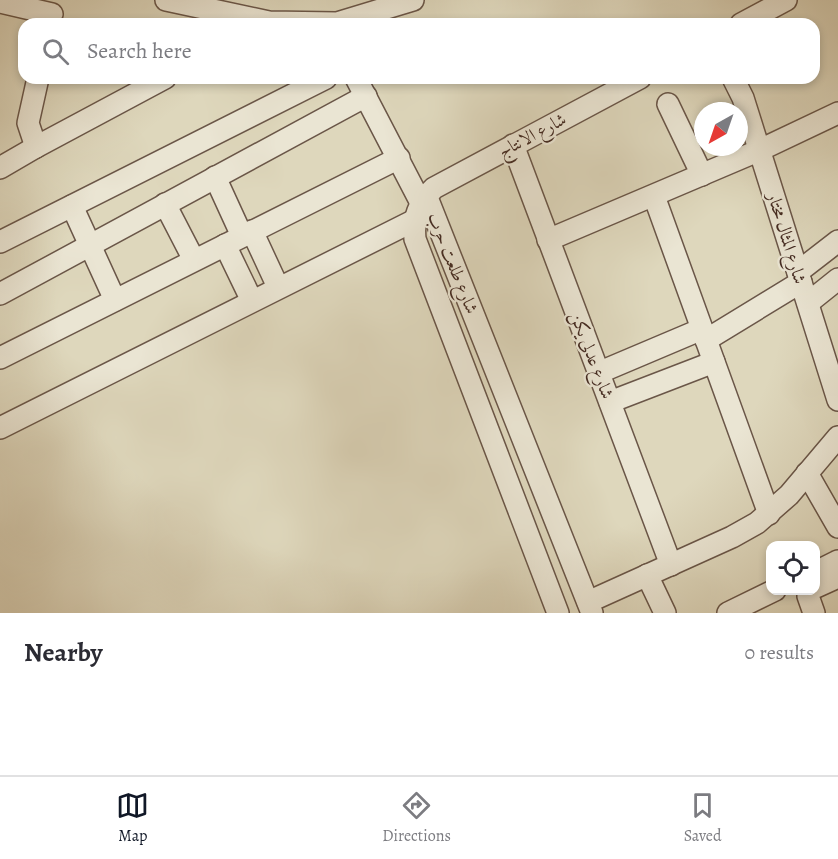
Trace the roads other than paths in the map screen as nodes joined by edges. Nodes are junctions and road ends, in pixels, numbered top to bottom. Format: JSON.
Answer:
{"nodes":[{"id":1,"x":166,"y":0,"type":"edge"},
{"id":2,"x":412,"y":0,"type":"edge"},
{"id":3,"x":786,"y":0,"type":"edge"},
{"id":4,"x":0,"y":2,"type":"edge"},
{"id":5,"x":52,"y":13,"type":"edge"},
{"id":6,"x":245,"y":18,"type":"edge"},
{"id":7,"x":353,"y":18,"type":"edge"},
{"id":8,"x":752,"y":18,"type":"edge"},
{"id":9,"x":37,"y":84,"type":"edge"},
{"id":10,"x":154,"y":84,"type":"edge"},
{"id":11,"x":314,"y":84,"type":"edge"},
{"id":12,"x":628,"y":84,"type":"edge"},
{"id":13,"x":736,"y":84,"type":"edge"},
{"id":14,"x":361,"y":87,"type":"edge"},
{"id":15,"x":668,"y":104,"type":"dead end"},
{"id":16,"x":838,"y":113,"type":"edge"},
{"id":17,"x":513,"y":146,"type":"junction"},
{"id":18,"x":36,"y":147,"type":"junction"},
{"id":19,"x":760,"y":150,"type":"junction"},
{"id":20,"x":399,"y":158,"type":"junction"},
{"id":21,"x":0,"y":168,"type":"edge"},
{"id":22,"x":702,"y":175,"type":"junction"},
{"id":23,"x":215,"y":177,"type":"junction"},
{"id":24,"x":654,"y":195,"type":"junction"},
{"id":25,"x":165,"y":204,"type":"junction"},
{"id":26,"x":72,"y":206,"type":"junction"},
{"id":27,"x":420,"y":206,"type":"junction"},
{"id":28,"x":240,"y":237,"type":"junction"},
{"id":29,"x":548,"y":240,"type":"junction"},
{"id":30,"x":838,"y":241,"type":"edge"},
{"id":31,"x":0,"y":242,"type":"edge"},
{"id":32,"x":90,"y":245,"type":"junction"},
{"id":33,"x":194,"y":260,"type":"junction"},
{"id":34,"x":800,"y":277,"type":"junction"},
{"id":35,"x":838,"y":279,"type":"edge"},
{"id":36,"x":278,"y":287,"type":"junction"},
{"id":37,"x":0,"y":294,"type":"edge"},
{"id":38,"x":115,"y":300,"type":"junction"},
{"id":39,"x":252,"y":301,"type":"junction"},
{"id":40,"x":808,"y":303,"type":"junction"},
{"id":41,"x":704,"y":335,"type":"junction"},
{"id":42,"x":0,"y":357,"type":"edge"},
{"id":43,"x":714,"y":362,"type":"junction"},
{"id":44,"x":598,"y":373,"type":"junction"},
{"id":45,"x":838,"y":400,"type":"edge"},
{"id":46,"x":610,"y":402,"type":"junction"},
{"id":47,"x":0,"y":428,"type":"edge"},
{"id":48,"x":838,"y":437,"type":"edge"},
{"id":49,"x":807,"y":473,"type":"junction"},
{"id":50,"x":769,"y":514,"type":"junction"},
{"id":51,"x":838,"y":527,"type":"edge"},
{"id":52,"x":838,"y":561,"type":"edge"},
{"id":53,"x":671,"y":565,"type":"junction"},
{"id":54,"x":820,"y":570,"type":"edge"},
{"id":55,"x":647,"y":575,"type":"junction"},
{"id":56,"x":838,"y":578,"type":"edge"},
{"id":57,"x":820,"y":585,"type":"edge"},
{"id":58,"x":767,"y":595,"type":"edge"},
{"id":59,"x":808,"y":595,"type":"edge"},
{"id":60,"x":588,"y":602,"type":"edge"},
{"id":61,"x":556,"y":607,"type":"edge"},
{"id":62,"x":665,"y":613,"type":"edge"},
{"id":63,"x":728,"y":613,"type":"edge"},
{"id":64,"x":814,"y":613,"type":"edge"}],
"edges":[{"from":1,"to":6,"type":"street"},
{"from":2,"to":7,"type":"street"},
{"from":3,"to":8,"type":"street"},
{"from":4,"to":5,"type":"street"},
{"from":9,"to":18,"type":"street"},
{"from":10,"to":18,"type":"street"},
{"from":11,"to":26,"type":"street"},
{"from":12,"to":17,"type":"street","name":"شارع الانتاج"},
{"from":13,"to":19,"type":"street","name":"شارع المثال مختار"},
{"from":14,"to":20,"type":"street"},
{"from":14,"to":23,"type":"street"},
{"from":15,"to":22,"type":"street"},
{"from":16,"to":19,"type":"street"},
{"from":17,"to":27,"type":"street","name":"شارع الانتاج"},
{"from":17,"to":29,"type":"street","name":"شارع عدلى يكن"},
{"from":18,"to":21,"type":"street"},
{"from":19,"to":22,"type":"street"},
{"from":19,"to":34,"type":"street","name":"شارع المثال مختار"},
{"from":20,"to":27,"type":"street"},
{"from":20,"to":28,"type":"street"},
{"from":22,"to":24,"type":"street"},
{"from":23,"to":25,"type":"street"},
{"from":23,"to":28,"type":"street"},
{"from":24,"to":29,"type":"street"},
{"from":24,"to":41,"type":"street"},
{"from":25,"to":32,"type":"street"},
{"from":25,"to":33,"type":"street"},
{"from":26,"to":31,"type":"street"},
{"from":26,"to":32,"type":"street"},
{"from":27,"to":36,"type":"street","name":"شارع الانتاج"},
{"from":27,"to":60,"type":"street","name":"شارع طلعت حرب"},
{"from":27,"to":61,"type":"street","name":"شارع طلعت حرب"},
{"from":28,"to":33,"type":"street"},
{"from":28,"to":36,"type":"street"},
{"from":28,"to":39,"type":"street"},
{"from":29,"to":44,"type":"street","name":"شارع عدلى يكن"},
{"from":30,"to":34,"type":"street"},
{"from":32,"to":37,"type":"street"},
{"from":32,"to":38,"type":"street"},
{"from":33,"to":38,"type":"street"},
{"from":34,"to":40,"type":"street","name":"شارع المثال مختار"},
{"from":34,"to":41,"type":"street"},
{"from":35,"to":40,"type":"street"},
{"from":36,"to":39,"type":"street","name":"شارع الانتاج"},
{"from":38,"to":42,"type":"street"},
{"from":39,"to":47,"type":"street","name":"شارع الانتاج"},
{"from":40,"to":45,"type":"street","name":"شارع المثال مختار"},
{"from":41,"to":43,"type":"street"},
{"from":41,"to":44,"type":"street"},
{"from":43,"to":46,"type":"street"},
{"from":43,"to":50,"type":"street"},
{"from":44,"to":46,"type":"street","name":"شارع عدلى يكن"},
{"from":46,"to":53,"type":"street","name":"شارع عدلى يكن"},
{"from":48,"to":49,"type":"street"},
{"from":49,"to":50,"type":"street"},
{"from":49,"to":51,"type":"street"},
{"from":50,"to":53,"type":"street"},
{"from":52,"to":54,"type":"street"},
{"from":53,"to":55,"type":"street"},
{"from":55,"to":60,"type":"street"},
{"from":55,"to":62,"type":"street"},
{"from":56,"to":57,"type":"street"},
{"from":58,"to":63,"type":"street"},
{"from":59,"to":64,"type":"street"},
{"from":60,"to":61,"type":"street"}]}
